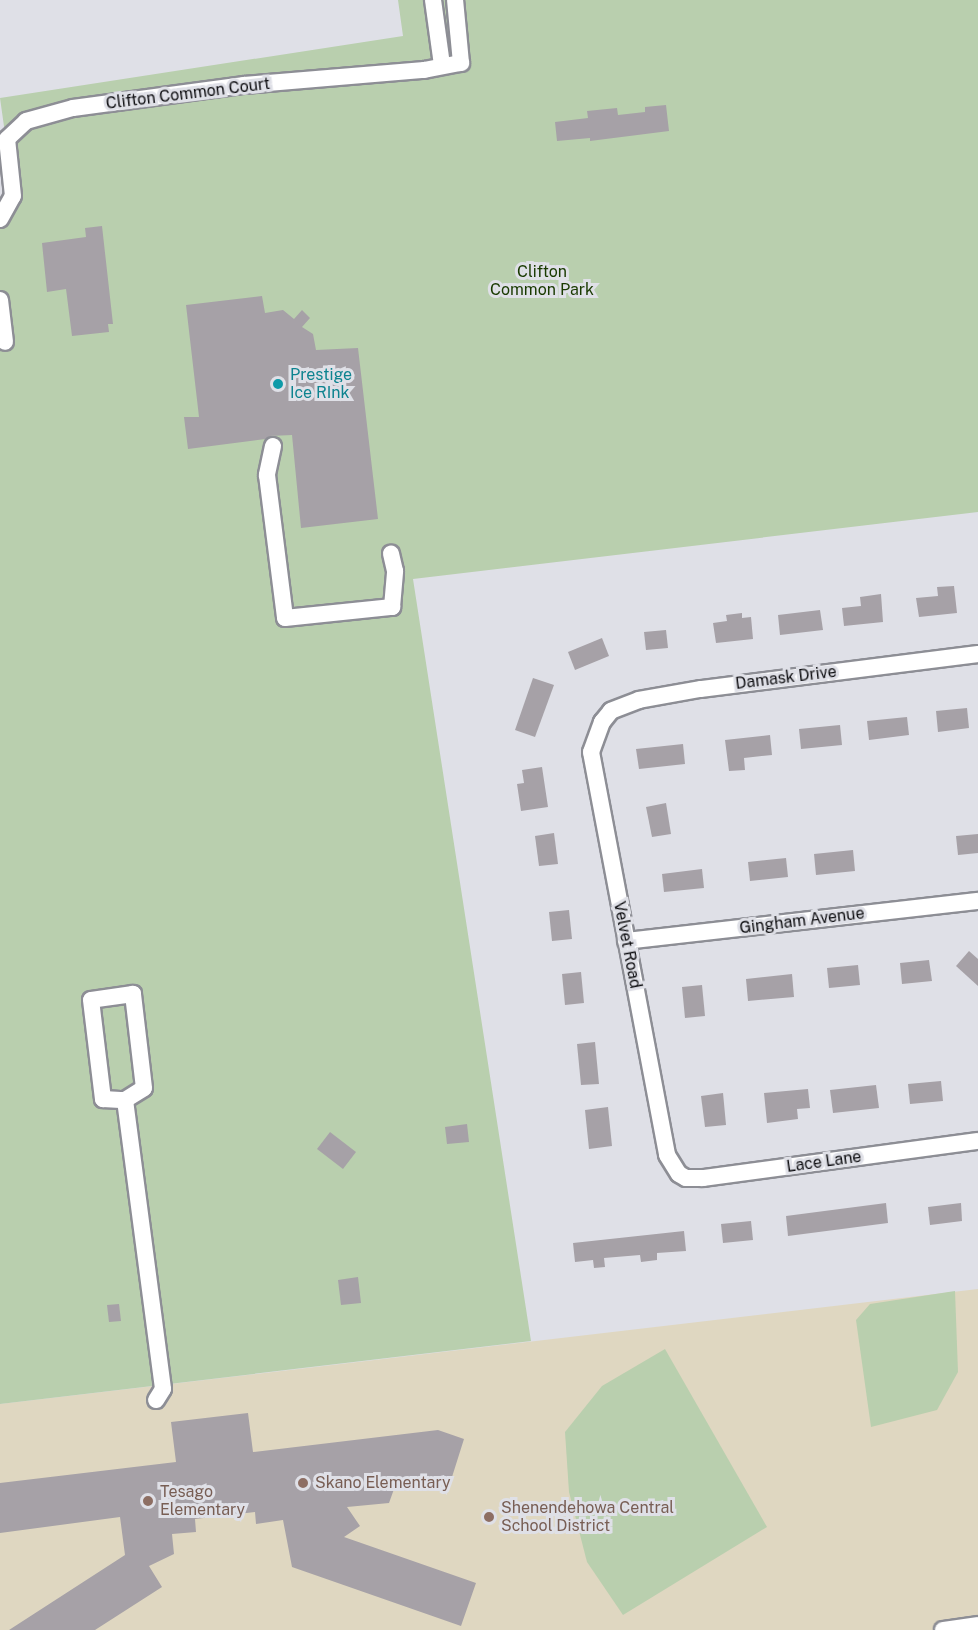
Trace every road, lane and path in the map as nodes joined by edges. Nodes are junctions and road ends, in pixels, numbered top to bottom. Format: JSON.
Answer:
{"nodes":[{"id":1,"x":433,"y":0,"type":"edge"},
{"id":2,"x":455,"y":0,"type":"edge"},
{"id":3,"x":442,"y":65,"type":"junction"},
{"id":4,"x":0,"y":219,"type":"edge"},
{"id":5,"x":0,"y":300,"type":"edge"},
{"id":6,"x":5,"y":342,"type":"dead end"},
{"id":7,"x":273,"y":446,"type":"dead end"},
{"id":8,"x":391,"y":553,"type":"dead end"},
{"id":9,"x":978,"y":654,"type":"edge"},
{"id":10,"x":602,"y":722,"type":"joint"},
{"id":11,"x":978,"y":901,"type":"edge"},
{"id":12,"x":626,"y":941,"type":"junction"},
{"id":13,"x":125,"y":1100,"type":"junction"},
{"id":14,"x":978,"y":1140,"type":"edge"},
{"id":15,"x":673,"y":1167,"type":"joint"},
{"id":16,"x":156,"y":1400,"type":"dead end"},
{"id":17,"x":978,"y":1625,"type":"edge"},
{"id":18,"x":943,"y":1630,"type":"edge"}],
"edges":[{"from":1,"to":3,"type":"street"},
{"from":2,"to":3,"type":"street","name":"Clifton Common Court"},
{"from":3,"to":4,"type":"street","name":"Clifton Common Court"},
{"from":5,"to":6,"type":"street"},
{"from":7,"to":8,"type":"street"},
{"from":9,"to":10,"type":"street","name":"Damask Drive"},
{"from":10,"to":12,"type":"street","name":"Velvet Road"},
{"from":11,"to":12,"type":"street","name":"Gingham Avenue"},
{"from":12,"to":15,"type":"street","name":"Velvet Road"},
{"from":13,"to":13,"type":"street"},
{"from":13,"to":16,"type":"street"},
{"from":14,"to":15,"type":"street","name":"Lace Lane"},
{"from":17,"to":18,"type":"street"}]}
